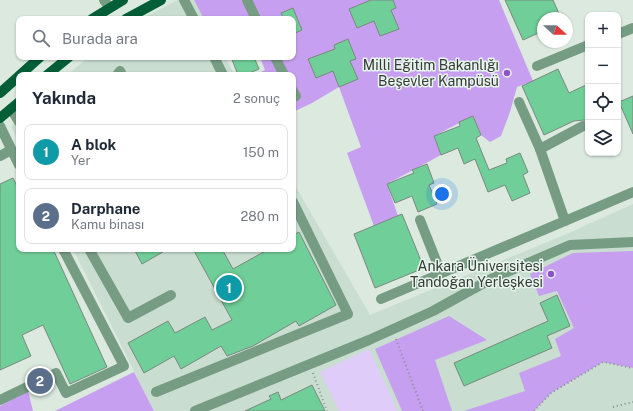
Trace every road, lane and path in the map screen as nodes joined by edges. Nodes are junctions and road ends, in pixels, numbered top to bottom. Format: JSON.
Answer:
{"nodes":[{"id":1,"x":123,"y":0,"type":"edge"},
{"id":2,"x":161,"y":0,"type":"edge"},
{"id":3,"x":184,"y":0,"type":"edge"},
{"id":4,"x":247,"y":0,"type":"edge"},
{"id":5,"x":106,"y":4,"type":"edge"},
{"id":6,"x":95,"y":16,"type":"edge"},
{"id":7,"x":132,"y":16,"type":"edge"},
{"id":8,"x":192,"y":16,"type":"edge"},
{"id":9,"x":255,"y":16,"type":"edge"},
{"id":10,"x":633,"y":28,"type":"edge"},
{"id":11,"x":621,"y":33,"type":"edge"},
{"id":12,"x":585,"y":46,"type":"edge"},
{"id":13,"x":37,"y":60,"type":"edge"},
{"id":14,"x":65,"y":60,"type":"edge"},
{"id":15,"x":216,"y":60,"type":"edge"},
{"id":16,"x":276,"y":60,"type":"edge"},
{"id":17,"x":537,"y":66,"type":"dead end"},
{"id":18,"x":24,"y":72,"type":"edge"},
{"id":19,"x":51,"y":72,"type":"edge"},
{"id":20,"x":222,"y":72,"type":"edge"},
{"id":21,"x":282,"y":72,"type":"edge"},
{"id":22,"x":16,"y":79,"type":"edge"},
{"id":23,"x":0,"y":93,"type":"edge"},
{"id":24,"x":519,"y":102,"type":"dead end"},
{"id":25,"x":16,"y":105,"type":"edge"},
{"id":26,"x":11,"y":109,"type":"junction"},
{"id":27,"x":16,"y":117,"type":"edge"},
{"id":28,"x":0,"y":118,"type":"edge"},
{"id":29,"x":0,"y":126,"type":"edge"},
{"id":30,"x":583,"y":126,"type":"dead end"},
{"id":31,"x":540,"y":149,"type":"junction"},
{"id":32,"x":11,"y":150,"type":"junction"},
{"id":33,"x":0,"y":156,"type":"edge"},
{"id":34,"x":16,"y":159,"type":"edge"},
{"id":35,"x":633,"y":192,"type":"edge"},
{"id":36,"x":296,"y":208,"type":"edge"},
{"id":37,"x":420,"y":220,"type":"dead end"},
{"id":38,"x":564,"y":221,"type":"junction"},
{"id":39,"x":633,"y":242,"type":"edge"},
{"id":40,"x":65,"y":252,"type":"edge"},
{"id":41,"x":91,"y":252,"type":"edge"},
{"id":42,"x":440,"y":273,"type":"junction"},
{"id":43,"x":172,"y":295,"type":"dead end"},
{"id":44,"x":380,"y":299,"type":"dead end"},
{"id":45,"x":392,"y":330,"type":"junction"},
{"id":46,"x":310,"y":365,"type":"junction"},
{"id":47,"x":633,"y":368,"type":"edge"},
{"id":48,"x":156,"y":392,"type":"dead end"},
{"id":49,"x":0,"y":400,"type":"edge"},
{"id":50,"x":633,"y":402,"type":"edge"},
{"id":51,"x":613,"y":407,"type":"dead end"},
{"id":52,"x":195,"y":411,"type":"edge"},
{"id":53,"x":327,"y":411,"type":"edge"},
{"id":54,"x":423,"y":411,"type":"edge"},
{"id":55,"x":534,"y":411,"type":"edge"}],
"edges":[{"from":1,"to":5,"type":"main road"},
{"from":2,"to":7,"type":"main road"},
{"from":3,"to":8,"type":"lane"},
{"from":4,"to":9,"type":"lane"},
{"from":5,"to":6,"type":"main road"},
{"from":10,"to":11,"type":"lane"},
{"from":12,"to":17,"type":"lane"},
{"from":13,"to":18,"type":"main road"},
{"from":14,"to":19,"type":"main road"},
{"from":15,"to":20,"type":"lane"},
{"from":16,"to":21,"type":"lane"},
{"from":22,"to":23,"type":"main road"},
{"from":24,"to":31,"type":"lane"},
{"from":25,"to":26,"type":"main road"},
{"from":26,"to":27,"type":"lane"},
{"from":26,"to":28,"type":"main road"},
{"from":29,"to":32,"type":"lane"},
{"from":30,"to":31,"type":"lane"},
{"from":31,"to":38,"type":"lane"},
{"from":32,"to":33,"type":"lane"},
{"from":32,"to":34,"type":"lane"},
{"from":35,"to":38,"type":"lane"},
{"from":36,"to":48,"type":"lane"},
{"from":37,"to":42,"type":"lane"},
{"from":38,"to":42,"type":"lane"},
{"from":39,"to":45,"type":"lane"},
{"from":40,"to":49,"type":"lane"},
{"from":41,"to":43,"type":"lane"},
{"from":42,"to":44,"type":"lane"},
{"from":45,"to":46,"type":"lane"},
{"from":45,"to":54,"type":"path"},
{"from":46,"to":52,"type":"lane"},
{"from":46,"to":53,"type":"path"},
{"from":47,"to":55,"type":"path"},
{"from":50,"to":51,"type":"path"}]}
